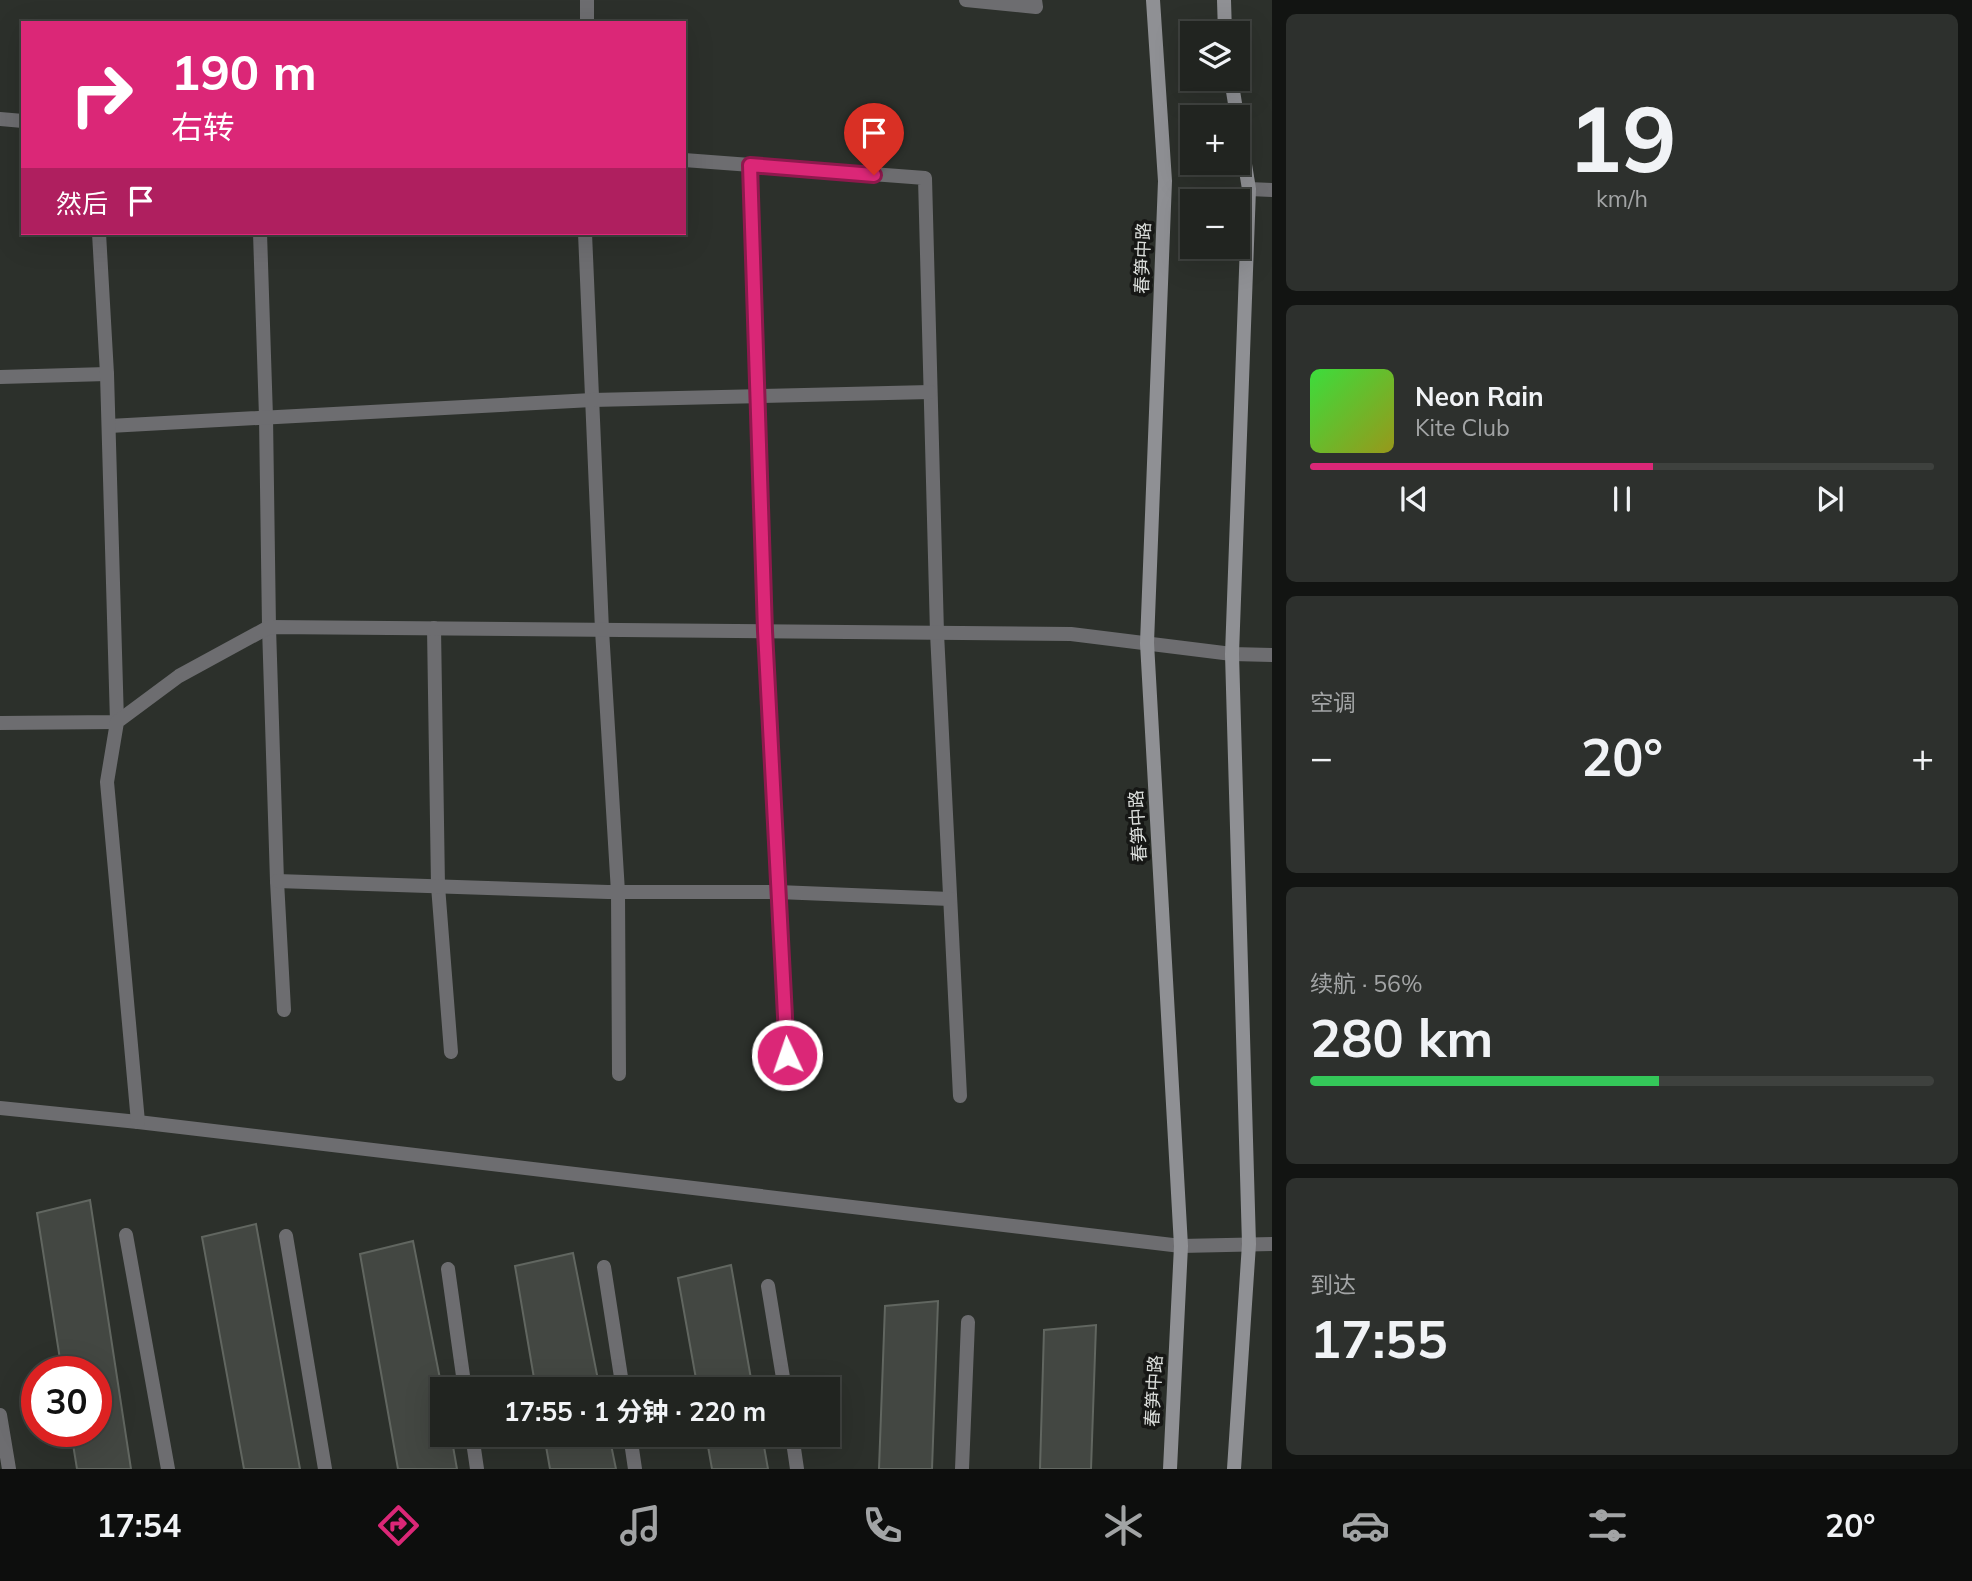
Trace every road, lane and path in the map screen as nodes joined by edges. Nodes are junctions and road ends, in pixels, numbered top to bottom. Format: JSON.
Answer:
{"nodes":[{"id":1,"x":587,"y":0,"type":"edge"},
{"id":2,"x":966,"y":0,"type":"edge"},
{"id":3,"x":1035,"y":0,"type":"edge"},
{"id":4,"x":1153,"y":0,"type":"edge"},
{"id":5,"x":1224,"y":0,"type":"edge"},
{"id":6,"x":587,"y":21,"type":"edge"},
{"id":7,"x":1225,"y":21,"type":"edge"},
{"id":8,"x":1233,"y":91,"type":"edge"},
{"id":9,"x":0,"y":119,"type":"edge"},
{"id":10,"x":21,"y":121,"type":"edge"},
{"id":11,"x":686,"y":160,"type":"edge"},
{"id":12,"x":750,"y":165,"type":"junction"},
{"id":13,"x":1249,"y":189,"type":"edge"},
{"id":14,"x":1250,"y":189,"type":"edge"},
{"id":15,"x":1272,"y":190,"type":"edge"},
{"id":16,"x":99,"y":235,"type":"edge"},
{"id":17,"x":260,"y":235,"type":"edge"},
{"id":18,"x":585,"y":235,"type":"edge"},
{"id":19,"x":1246,"y":259,"type":"edge"},
{"id":20,"x":107,"y":374,"type":"junction"},
{"id":21,"x":0,"y":377,"type":"edge"},
{"id":22,"x":930,"y":392,"type":"junction"},
{"id":23,"x":756,"y":396,"type":"junction"},
{"id":24,"x":592,"y":400,"type":"junction"},
{"id":25,"x":266,"y":417,"type":"junction"},
{"id":26,"x":109,"y":426,"type":"junction"},
{"id":27,"x":269,"y":627,"type":"junction"},
{"id":28,"x":433,"y":628,"type":"junction"},
{"id":29,"x":602,"y":630,"type":"junction"},
{"id":30,"x":765,"y":631,"type":"junction"},
{"id":31,"x":937,"y":633,"type":"junction"},
{"id":32,"x":1147,"y":643,"type":"junction"},
{"id":33,"x":1232,"y":654,"type":"junction"},
{"id":34,"x":1272,"y":655,"type":"edge"},
{"id":35,"x":117,"y":722,"type":"junction"},
{"id":36,"x":0,"y":723,"type":"edge"},
{"id":37,"x":277,"y":881,"type":"junction"},
{"id":38,"x":438,"y":887,"type":"junction"},
{"id":39,"x":618,"y":892,"type":"junction"},
{"id":40,"x":778,"y":892,"type":"junction"},
{"id":41,"x":950,"y":899,"type":"junction"},
{"id":42,"x":285,"y":1010,"type":"dead end"},
{"id":43,"x":451,"y":1052,"type":"dead end"},
{"id":44,"x":619,"y":1074,"type":"dead end"},
{"id":45,"x":788,"y":1082,"type":"dead end"},
{"id":46,"x":960,"y":1096,"type":"dead end"},
{"id":47,"x":0,"y":1108,"type":"edge"},
{"id":48,"x":138,"y":1122,"type":"junction"},
{"id":49,"x":125,"y":1235,"type":"dead end"},
{"id":50,"x":286,"y":1236,"type":"dead end"},
{"id":51,"x":1249,"y":1244,"type":"junction"},
{"id":52,"x":1272,"y":1244,"type":"edge"},
{"id":53,"x":1181,"y":1246,"type":"junction"},
{"id":54,"x":604,"y":1268,"type":"dead end"},
{"id":55,"x":447,"y":1269,"type":"dead end"},
{"id":56,"x":768,"y":1286,"type":"dead end"},
{"id":57,"x":968,"y":1322,"type":"dead end"},
{"id":58,"x":464,"y":1377,"type":"edge"},
{"id":59,"x":621,"y":1377,"type":"edge"},
{"id":60,"x":783,"y":1377,"type":"edge"},
{"id":61,"x":0,"y":1415,"type":"edge"},
{"id":62,"x":474,"y":1447,"type":"edge"},
{"id":63,"x":632,"y":1447,"type":"edge"},
{"id":64,"x":794,"y":1447,"type":"edge"},
{"id":65,"x":9,"y":1469,"type":"edge"},
{"id":66,"x":168,"y":1469,"type":"edge"},
{"id":67,"x":325,"y":1469,"type":"edge"},
{"id":68,"x":477,"y":1469,"type":"edge"},
{"id":69,"x":635,"y":1469,"type":"edge"},
{"id":70,"x":797,"y":1469,"type":"edge"},
{"id":71,"x":962,"y":1469,"type":"edge"},
{"id":72,"x":1170,"y":1469,"type":"edge"},
{"id":73,"x":1234,"y":1469,"type":"edge"}],
"edges":[{"from":1,"to":6,"type":"street"},
{"from":2,"to":3,"type":"street"},
{"from":4,"to":32,"type":"main road","name":"春笋中路"},
{"from":5,"to":7,"type":"main road"},
{"from":8,"to":13,"type":"main road"},
{"from":9,"to":10,"type":"street"},
{"from":11,"to":12,"type":"street"},
{"from":12,"to":22,"type":"street"},
{"from":12,"to":23,"type":"street"},
{"from":14,"to":15,"type":"street"},
{"from":16,"to":20,"type":"street"},
{"from":17,"to":25,"type":"street"},
{"from":18,"to":24,"type":"street"},
{"from":19,"to":33,"type":"main road"},
{"from":20,"to":21,"type":"street"},
{"from":20,"to":26,"type":"street"},
{"from":22,"to":23,"type":"street"},
{"from":22,"to":31,"type":"street"},
{"from":23,"to":24,"type":"street"},
{"from":23,"to":30,"type":"street"},
{"from":24,"to":25,"type":"street"},
{"from":24,"to":29,"type":"street"},
{"from":25,"to":26,"type":"street"},
{"from":25,"to":27,"type":"street"},
{"from":26,"to":35,"type":"street"},
{"from":27,"to":28,"type":"street"},
{"from":27,"to":35,"type":"street"},
{"from":27,"to":37,"type":"street"},
{"from":28,"to":29,"type":"street"},
{"from":28,"to":38,"type":"street"},
{"from":29,"to":30,"type":"street"},
{"from":29,"to":39,"type":"street"},
{"from":30,"to":31,"type":"street"},
{"from":30,"to":40,"type":"street"},
{"from":31,"to":32,"type":"street"},
{"from":31,"to":41,"type":"street"},
{"from":32,"to":33,"type":"street"},
{"from":32,"to":53,"type":"main road","name":"春笋中路"},
{"from":33,"to":34,"type":"street"},
{"from":33,"to":51,"type":"main road"},
{"from":35,"to":36,"type":"street"},
{"from":35,"to":48,"type":"street"},
{"from":37,"to":38,"type":"street"},
{"from":37,"to":42,"type":"street"},
{"from":38,"to":39,"type":"street"},
{"from":38,"to":43,"type":"street"},
{"from":39,"to":40,"type":"street"},
{"from":39,"to":44,"type":"street"},
{"from":40,"to":41,"type":"street"},
{"from":40,"to":45,"type":"street"},
{"from":41,"to":46,"type":"street"},
{"from":47,"to":48,"type":"street"},
{"from":48,"to":53,"type":"street"},
{"from":49,"to":66,"type":"street"},
{"from":50,"to":67,"type":"street"},
{"from":51,"to":52,"type":"street"},
{"from":51,"to":53,"type":"street"},
{"from":51,"to":73,"type":"main road"},
{"from":53,"to":72,"type":"main road","name":"春笋中路"},
{"from":54,"to":59,"type":"street"},
{"from":55,"to":58,"type":"street"},
{"from":56,"to":60,"type":"street"},
{"from":57,"to":71,"type":"street"},
{"from":61,"to":65,"type":"street"},
{"from":62,"to":68,"type":"street"},
{"from":63,"to":69,"type":"street"},
{"from":64,"to":70,"type":"street"}]}
